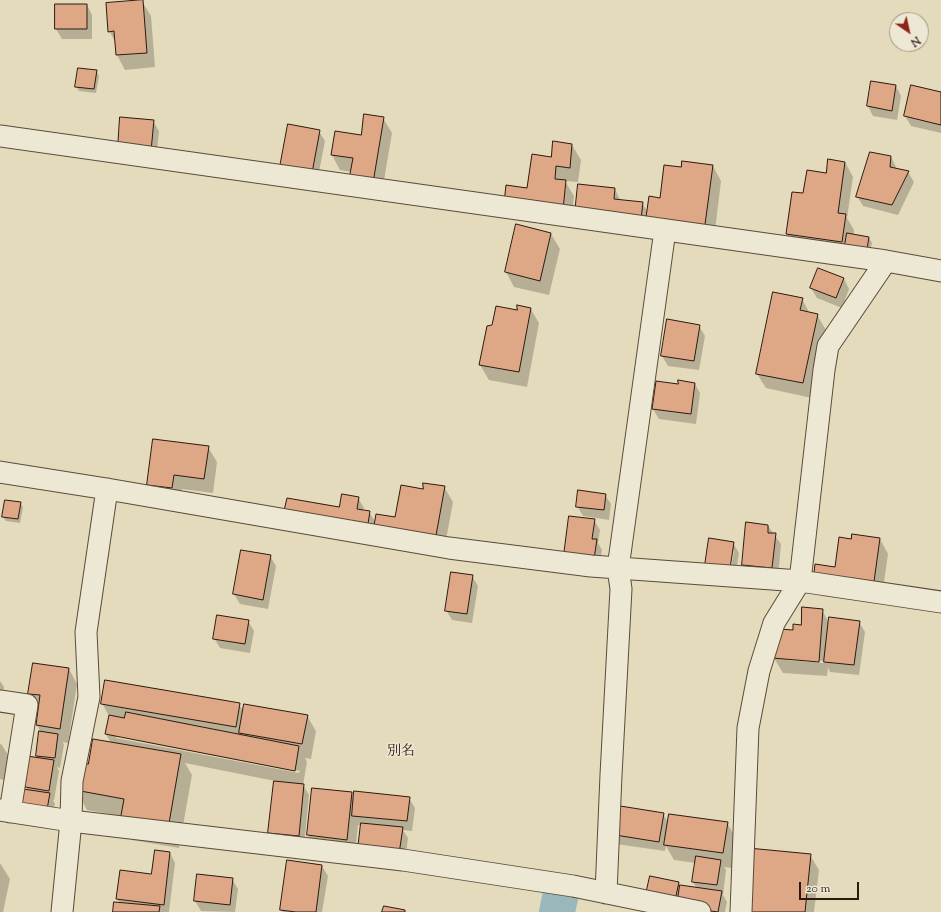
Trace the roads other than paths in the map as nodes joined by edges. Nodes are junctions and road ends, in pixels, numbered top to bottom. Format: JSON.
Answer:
{"nodes":[{"id":1,"x":0,"y":136,"type":"edge"},
{"id":2,"x":665,"y":230,"type":"junction"},
{"id":3,"x":886,"y":261,"type":"junction"},
{"id":4,"x":941,"y":271,"type":"edge"},
{"id":5,"x":0,"y":472,"type":"edge"},
{"id":6,"x":107,"y":489,"type":"junction"},
{"id":7,"x":618,"y":568,"type":"junction"},
{"id":8,"x":800,"y":581,"type":"junction"},
{"id":9,"x":941,"y":602,"type":"edge"},
{"id":10,"x":0,"y":701,"type":"edge"},
{"id":11,"x":5,"y":811,"type":"edge"},
{"id":12,"x":71,"y":821,"type":"junction"},
{"id":13,"x":606,"y":893,"type":"junction"},
{"id":14,"x":62,"y":912,"type":"edge"},
{"id":15,"x":700,"y":912,"type":"edge"},
{"id":16,"x":741,"y":912,"type":"edge"}],
"edges":[{"from":1,"to":2,"type":"street"},
{"from":2,"to":3,"type":"street"},
{"from":2,"to":7,"type":"street"},
{"from":3,"to":4,"type":"street"},
{"from":3,"to":8,"type":"street"},
{"from":5,"to":6,"type":"street"},
{"from":6,"to":7,"type":"street"},
{"from":6,"to":12,"type":"street"},
{"from":7,"to":8,"type":"street"},
{"from":7,"to":13,"type":"street"},
{"from":8,"to":9,"type":"street"},
{"from":8,"to":16,"type":"street"},
{"from":10,"to":11,"type":"street"},
{"from":11,"to":12,"type":"street"},
{"from":12,"to":13,"type":"street"},
{"from":12,"to":14,"type":"street"},
{"from":13,"to":15,"type":"street"}]}
